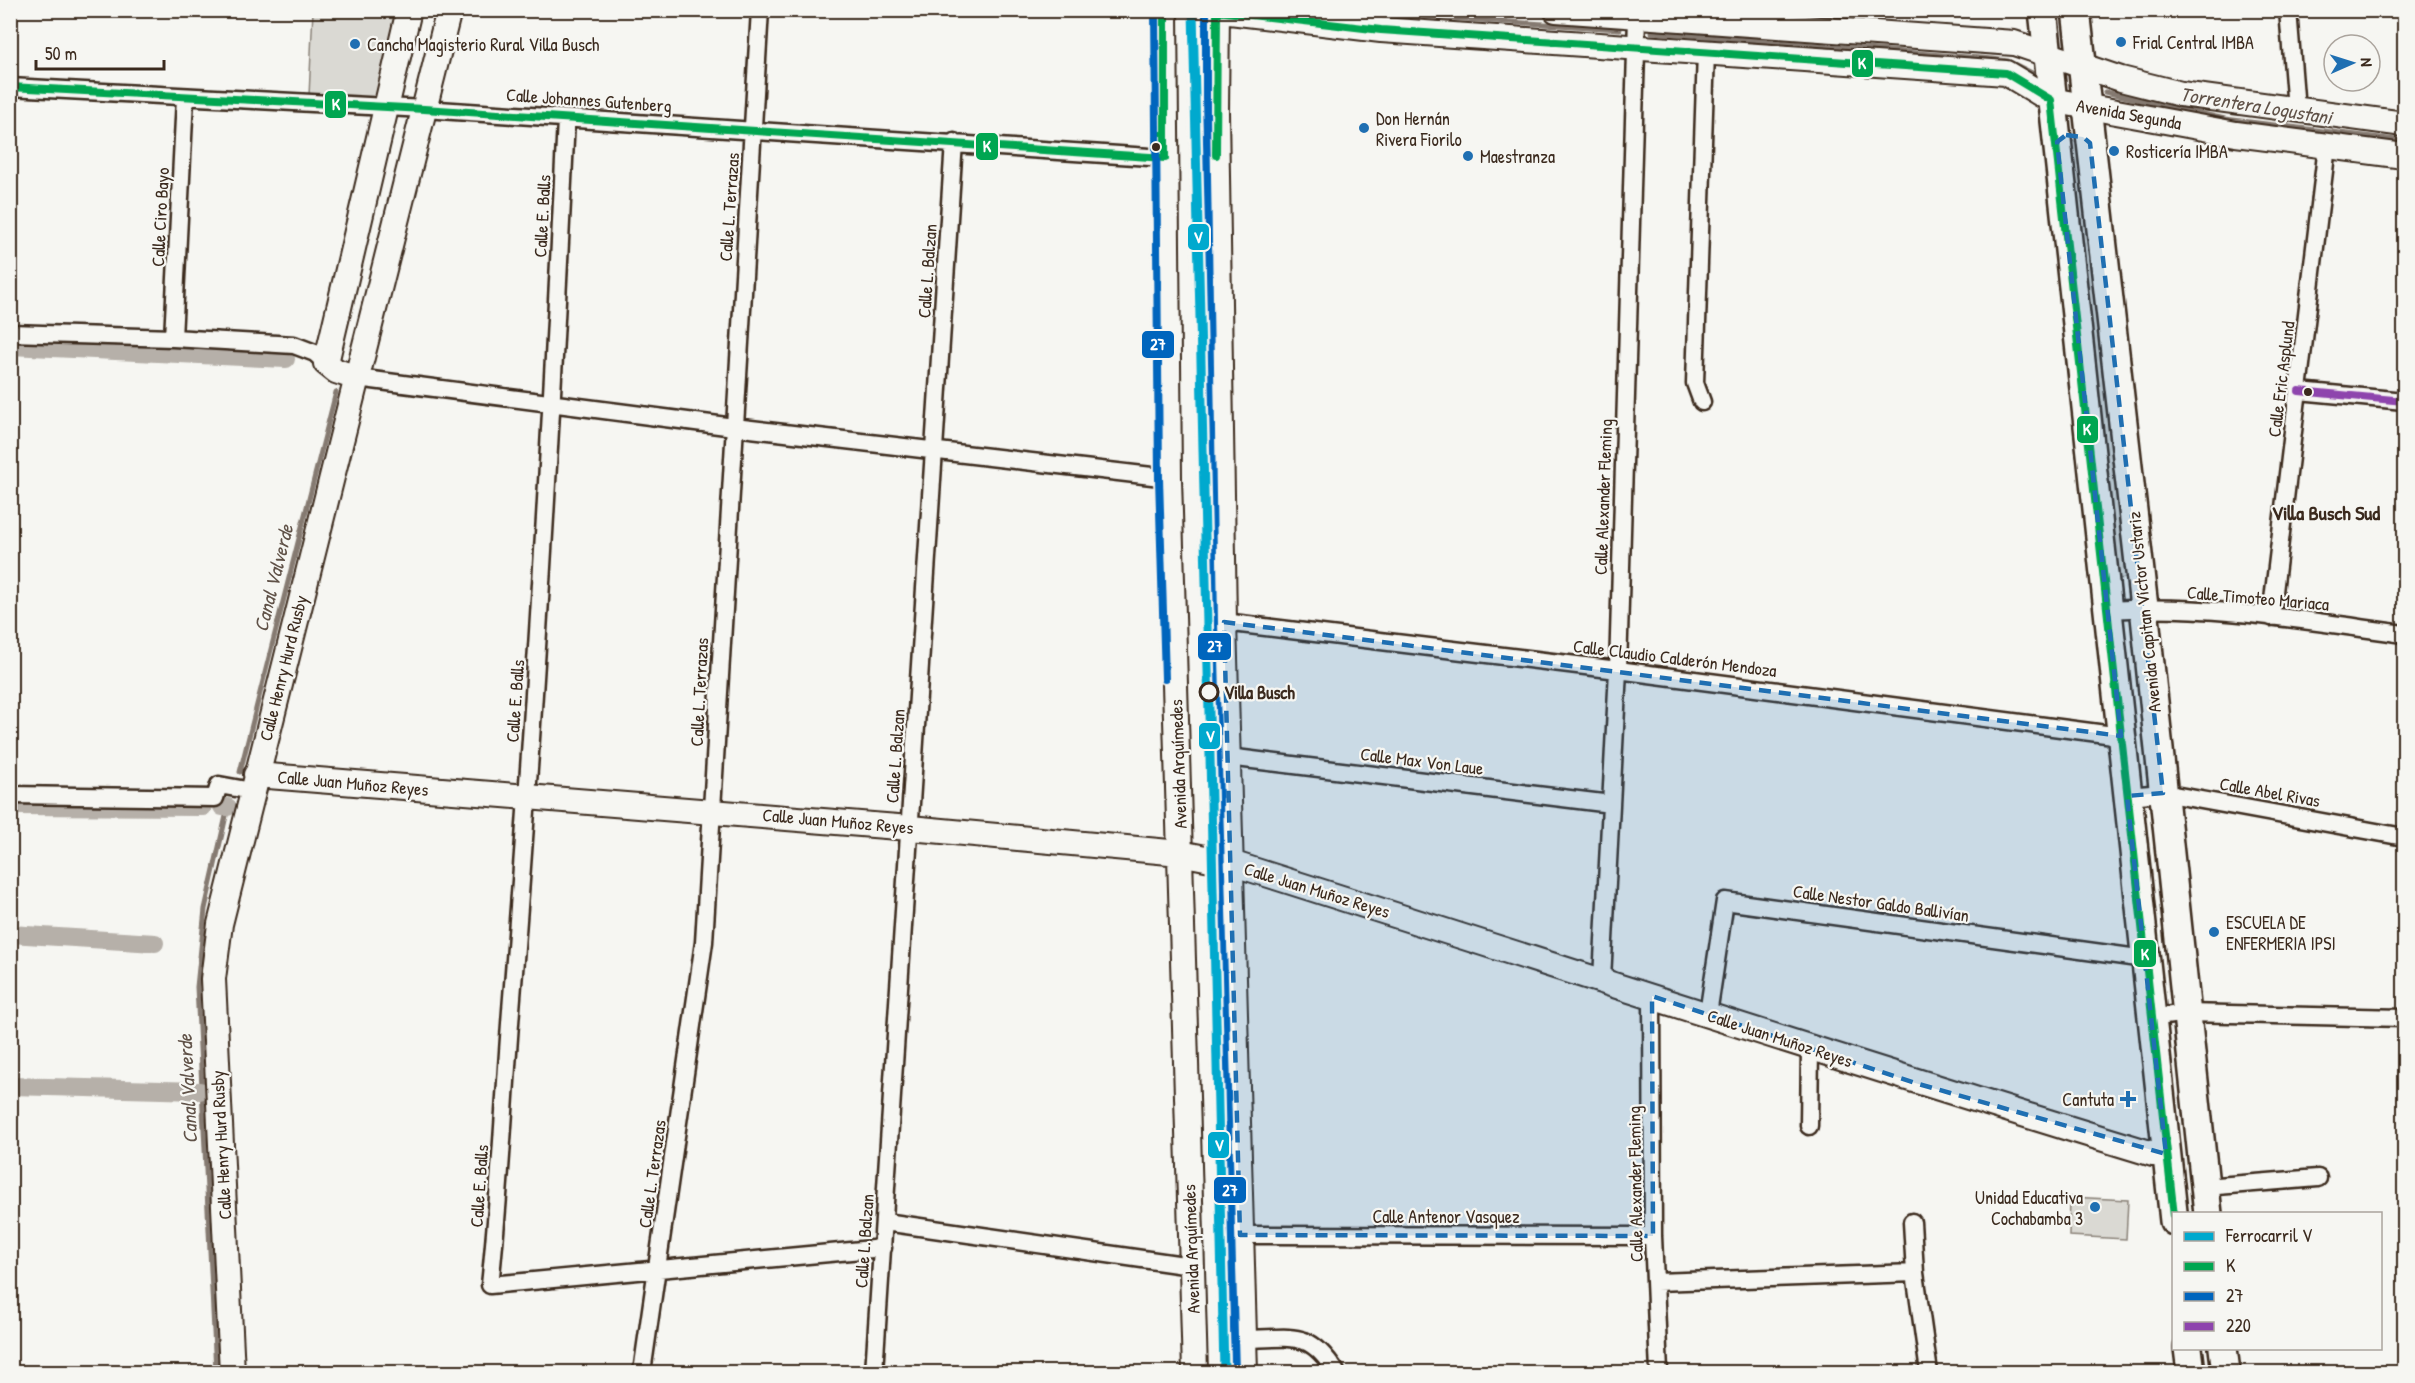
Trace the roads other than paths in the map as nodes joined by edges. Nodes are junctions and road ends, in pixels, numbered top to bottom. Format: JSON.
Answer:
{"nodes":[{"id":1,"x":409,"y":10,"type":"edge"},
{"id":2,"x":448,"y":10,"type":"edge"},
{"id":3,"x":760,"y":10,"type":"edge"},
{"id":4,"x":1165,"y":10,"type":"edge"},
{"id":5,"x":1556,"y":10,"type":"edge"},
{"id":6,"x":2043,"y":10,"type":"edge"},
{"id":7,"x":2076,"y":10,"type":"edge"},
{"id":8,"x":2288,"y":10,"type":"edge"},
{"id":9,"x":1216,"y":11,"type":"edge"},
{"id":10,"x":1642,"y":15,"type":"edge"},
{"id":11,"x":1636,"y":46,"type":"junction"},
{"id":12,"x":1706,"y":52,"type":"junction"},
{"id":13,"x":2048,"y":54,"type":"junction"},
{"id":14,"x":2082,"y":66,"type":"junction"},
{"id":15,"x":10,"y":87,"type":"edge"},
{"id":16,"x":185,"y":98,"type":"junction"},
{"id":17,"x":2051,"y":100,"type":"junction"},
{"id":18,"x":2086,"y":106,"type":"junction"},
{"id":19,"x":386,"y":107,"type":"junction"},
{"id":20,"x":424,"y":109,"type":"junction"},
{"id":21,"x":2296,"y":109,"type":"junction"},
{"id":22,"x":566,"y":119,"type":"junction"},
{"id":23,"x":2404,"y":124,"type":"edge"},
{"id":24,"x":754,"y":129,"type":"junction"},
{"id":25,"x":954,"y":142,"type":"junction"},
{"id":26,"x":2057,"y":142,"type":"junction"},
{"id":27,"x":2090,"y":143,"type":"junction"},
{"id":28,"x":2327,"y":146,"type":"junction"},
{"id":29,"x":2404,"y":156,"type":"edge"},
{"id":30,"x":1165,"y":158,"type":"junction"},
{"id":31,"x":10,"y":333,"type":"edge"},
{"id":32,"x":173,"y":338,"type":"junction"},
{"id":33,"x":326,"y":363,"type":"junction"},
{"id":34,"x":357,"y":378,"type":"junction"},
{"id":35,"x":2299,"y":391,"type":"junction"},
{"id":36,"x":1702,"y":402,"type":"dead end"},
{"id":37,"x":2404,"y":402,"type":"edge"},
{"id":38,"x":553,"y":403,"type":"junction"},
{"id":39,"x":734,"y":427,"type":"junction"},
{"id":40,"x":935,"y":451,"type":"junction"},
{"id":41,"x":1169,"y":478,"type":"junction"},
{"id":42,"x":2144,"y":608,"type":"junction"},
{"id":43,"x":2108,"y":610,"type":"junction"},
{"id":44,"x":2271,"y":617,"type":"junction"},
{"id":45,"x":1224,"y":622,"type":"junction"},
{"id":46,"x":2404,"y":634,"type":"edge"},
{"id":47,"x":1618,"y":670,"type":"junction"},
{"id":48,"x":2121,"y":736,"type":"junction"},
{"id":49,"x":1228,"y":757,"type":"junction"},
{"id":50,"x":254,"y":783,"type":"junction"},
{"id":51,"x":2163,"y":793,"type":"junction"},
{"id":52,"x":10,"y":795,"type":"edge"},
{"id":53,"x":2127,"y":796,"type":"junction"},
{"id":54,"x":528,"y":798,"type":"junction"},
{"id":55,"x":1611,"y":804,"type":"junction"},
{"id":56,"x":712,"y":810,"type":"junction"},
{"id":57,"x":910,"y":828,"type":"junction"},
{"id":58,"x":2404,"y":837,"type":"edge"},
{"id":59,"x":1180,"y":853,"type":"junction"},
{"id":60,"x":1231,"y":863,"type":"junction"},
{"id":61,"x":2145,"y":958,"type":"junction"},
{"id":62,"x":1602,"y":979,"type":"junction"},
{"id":63,"x":1652,"y":996,"type":"junction"},
{"id":64,"x":2186,"y":1013,"type":"junction"},
{"id":65,"x":1708,"y":1014,"type":"junction"},
{"id":66,"x":2404,"y":1017,"type":"edge"},
{"id":67,"x":2151,"y":1018,"type":"junction"},
{"id":68,"x":1810,"y":1047,"type":"junction"},
{"id":69,"x":1809,"y":1126,"type":"dead end"},
{"id":70,"x":2166,"y":1154,"type":"junction"},
{"id":71,"x":2318,"y":1178,"type":"dead end"},
{"id":72,"x":2206,"y":1200,"type":"edge"},
{"id":73,"x":2173,"y":1212,"type":"edge"},
{"id":74,"x":885,"y":1222,"type":"junction"},
{"id":75,"x":1912,"y":1222,"type":"dead end"},
{"id":76,"x":1240,"y":1235,"type":"junction"},
{"id":77,"x":1653,"y":1236,"type":"junction"},
{"id":78,"x":883,"y":1248,"type":"junction"},
{"id":79,"x":1191,"y":1266,"type":"junction"},
{"id":80,"x":659,"y":1271,"type":"junction"},
{"id":81,"x":1915,"y":1273,"type":"junction"},
{"id":82,"x":1656,"y":1282,"type":"junction"},
{"id":83,"x":1244,"y":1339,"type":"junction"},
{"id":84,"x":2188,"y":1350,"type":"edge"},
{"id":85,"x":2223,"y":1350,"type":"edge"},
{"id":86,"x":232,"y":1372,"type":"edge"},
{"id":87,"x":642,"y":1372,"type":"edge"},
{"id":88,"x":874,"y":1372,"type":"edge"},
{"id":89,"x":1195,"y":1372,"type":"edge"},
{"id":90,"x":1245,"y":1372,"type":"edge"},
{"id":91,"x":1336,"y":1372,"type":"edge"},
{"id":92,"x":1659,"y":1372,"type":"edge"},
{"id":93,"x":1929,"y":1372,"type":"edge"},
{"id":94,"x":2191,"y":1372,"type":"edge"},
{"id":95,"x":2226,"y":1372,"type":"edge"}],
"edges":[{"from":1,"to":19,"type":"main road"},
{"from":2,"to":20,"type":"main road","name":"Calle Henry Hurd Rusby"},
{"from":3,"to":24,"type":"street","name":"Calle L. Terrazas"},
{"from":4,"to":30,"type":"main road","name":"Avenida Arquímedes"},
{"from":5,"to":10,"type":"main road","name":"Avenida Segunda"},
{"from":6,"to":7,"type":"main road"},
{"from":6,"to":13,"type":"main road","name":"Avenida Capitan Víctor Ustariz"},
{"from":7,"to":14,"type":"main road","name":"Avenida Capitan Víctor Ustariz"},
{"from":8,"to":21,"type":"street"},
{"from":9,"to":11,"type":"main road","name":"Avenida Segunda"},
{"from":9,"to":45,"type":"main road"},
{"from":10,"to":11,"type":"street","name":"Calle Alexander Fleming"},
{"from":10,"to":13,"type":"main road","name":"Avenida Segunda"},
{"from":11,"to":12,"type":"main road","name":"Avenida Segunda"},
{"from":11,"to":47,"type":"street","name":"Calle Alexander Fleming"},
{"from":12,"to":17,"type":"main road","name":"Avenida Segunda"},
{"from":12,"to":36,"type":"street"},
{"from":13,"to":14,"type":"main road","name":"Avenida Segunda"},
{"from":13,"to":17,"type":"main road","name":"Avenida Capitan Víctor Ustariz"},
{"from":14,"to":18,"type":"main road","name":"Avenida Capitan Víctor Ustariz"},
{"from":14,"to":21,"type":"main road","name":"Avenida Segunda"},
{"from":15,"to":16,"type":"street","name":"Calle Johannes Gutenberg"},
{"from":16,"to":19,"type":"street","name":"Calle Johannes Gutenberg"},
{"from":16,"to":32,"type":"street","name":"Calle Ciro Bayo"},
{"from":17,"to":18,"type":"main road","name":"Avenida Segunda"},
{"from":17,"to":26,"type":"main road","name":"Avenida Capitan Víctor Ustariz"},
{"from":18,"to":27,"type":"main road","name":"Avenida Capitan Víctor Ustariz"},
{"from":18,"to":28,"type":"main road","name":"Avenida Segunda"},
{"from":19,"to":20,"type":"street","name":"Calle Johannes Gutenberg"},
{"from":19,"to":33,"type":"main road"},
{"from":20,"to":22,"type":"street","name":"Calle Johannes Gutenberg"},
{"from":20,"to":34,"type":"main road","name":"Calle Henry Hurd Rusby"},
{"from":21,"to":23,"type":"main road","name":"Avenida Segunda"},
{"from":22,"to":24,"type":"street","name":"Calle Johannes Gutenberg"},
{"from":22,"to":38,"type":"street","name":"Calle E. Balls"},
{"from":24,"to":25,"type":"street","name":"Calle Johannes Gutenberg"},
{"from":24,"to":39,"type":"street","name":"Calle L. Terrazas"},
{"from":25,"to":30,"type":"street","name":"Calle Johannes Gutenberg"},
{"from":25,"to":40,"type":"street","name":"Calle L. Balzan"},
{"from":26,"to":27,"type":"main road"},
{"from":26,"to":43,"type":"main road","name":"Avenida Capitan Víctor Ustariz"},
{"from":27,"to":42,"type":"main road","name":"Avenida Capitan Víctor Ustariz"},
{"from":28,"to":29,"type":"main road","name":"Avenida Segunda"},
{"from":28,"to":35,"type":"street","name":"Calle Eric Asplund"},
{"from":30,"to":41,"type":"main road","name":"Avenida Arquímedes"},
{"from":31,"to":32,"type":"street"},
{"from":32,"to":33,"type":"street"},
{"from":33,"to":34,"type":"main road"},
{"from":34,"to":38,"type":"street"},
{"from":34,"to":50,"type":"main road","name":"Calle Henry Hurd Rusby"},
{"from":35,"to":37,"type":"street"},
{"from":35,"to":44,"type":"street","name":"Calle Eric Asplund"},
{"from":38,"to":39,"type":"street"},
{"from":38,"to":54,"type":"street","name":"Calle E. Balls"},
{"from":39,"to":40,"type":"street"},
{"from":39,"to":56,"type":"street","name":"Calle L. Terrazas"},
{"from":40,"to":41,"type":"street"},
{"from":40,"to":57,"type":"street","name":"Calle L. Balzan"},
{"from":41,"to":59,"type":"main road","name":"Avenida Arquímedes"},
{"from":42,"to":43,"type":"street","name":"Calle Timoteo Mariaca"},
{"from":42,"to":44,"type":"street","name":"Calle Timoteo Mariaca"},
{"from":42,"to":51,"type":"main road","name":"Avenida Capitan Víctor Ustariz"},
{"from":43,"to":48,"type":"main road","name":"Avenida Capitan Víctor Ustariz"},
{"from":44,"to":46,"type":"street","name":"Calle Timoteo Mariaca"},
{"from":45,"to":47,"type":"street","name":"Calle Claudio Calderón Mendoza"},
{"from":45,"to":49,"type":"main road"},
{"from":47,"to":48,"type":"street","name":"Calle Claudio Calderón Mendoza"},
{"from":47,"to":55,"type":"street","name":"Calle Alexander Fleming"},
{"from":48,"to":53,"type":"main road","name":"Avenida Capitan Víctor Ustariz"},
{"from":49,"to":55,"type":"street","name":"Calle Max Von Laue"},
{"from":49,"to":60,"type":"main road"},
{"from":50,"to":52,"type":"street"},
{"from":50,"to":54,"type":"main road","name":"Calle Juan Muñoz Reyes"},
{"from":50,"to":86,"type":"main road","name":"Calle Henry Hurd Rusby"},
{"from":51,"to":53,"type":"street","name":"Calle Abel Rivas"},
{"from":51,"to":58,"type":"street","name":"Calle Abel Rivas"},
{"from":51,"to":64,"type":"main road","name":"Avenida Capitan Víctor Ustariz"},
{"from":53,"to":61,"type":"main road","name":"Avenida Capitan Víctor Ustariz"},
{"from":54,"to":56,"type":"main road","name":"Calle Juan Muñoz Reyes"},
{"from":54,"to":80,"type":"street","name":"Calle E. Balls"},
{"from":55,"to":62,"type":"street","name":"Calle Alexander Fleming"},
{"from":56,"to":57,"type":"main road","name":"Calle Juan Muñoz Reyes"},
{"from":56,"to":80,"type":"street","name":"Calle L. Terrazas"},
{"from":57,"to":59,"type":"main road","name":"Calle Juan Muñoz Reyes"},
{"from":57,"to":74,"type":"street","name":"Calle L. Balzan"},
{"from":59,"to":60,"type":"main road","name":"Calle Juan Muñoz Reyes"},
{"from":59,"to":79,"type":"main road","name":"Avenida Arquímedes"},
{"from":60,"to":62,"type":"main road","name":"Calle Juan Muñoz Reyes"},
{"from":60,"to":76,"type":"main road"},
{"from":61,"to":65,"type":"street","name":"Calle Nestor Galdo Ballivían"},
{"from":61,"to":67,"type":"main road","name":"Avenida Capitan Víctor Ustariz"},
{"from":62,"to":63,"type":"main road","name":"Calle Juan Muñoz Reyes"},
{"from":63,"to":65,"type":"main road","name":"Calle Juan Muñoz Reyes"},
{"from":63,"to":77,"type":"street","name":"Calle Alexander Fleming"},
{"from":64,"to":66,"type":"street"},
{"from":64,"to":67,"type":"street"},
{"from":64,"to":72,"type":"main road","name":"Avenida Capitan Víctor Ustariz"},
{"from":65,"to":68,"type":"main road","name":"Calle Juan Muñoz Reyes"},
{"from":67,"to":70,"type":"main road","name":"Avenida Capitan Víctor Ustariz"},
{"from":68,"to":69,"type":"street"},
{"from":68,"to":70,"type":"main road","name":"Calle Juan Muñoz Reyes"},
{"from":70,"to":73,"type":"main road","name":"Avenida Capitan Víctor Ustariz"},
{"from":71,"to":72,"type":"street"},
{"from":74,"to":78,"type":"street","name":"Calle L. Balzan"},
{"from":74,"to":79,"type":"street"},
{"from":75,"to":81,"type":"street"},
{"from":76,"to":77,"type":"street","name":"Calle Antenor Vasquez"},
{"from":76,"to":83,"type":"main road"},
{"from":77,"to":82,"type":"street","name":"Calle Alexander Fleming"},
{"from":78,"to":80,"type":"street"},
{"from":78,"to":88,"type":"street","name":"Calle L. Balzan"},
{"from":79,"to":89,"type":"main road","name":"Avenida Arquímedes"},
{"from":80,"to":87,"type":"street","name":"Calle L. Terrazas"},
{"from":81,"to":82,"type":"street"},
{"from":81,"to":93,"type":"street"},
{"from":82,"to":92,"type":"street","name":"Calle Alexander Fleming"},
{"from":83,"to":90,"type":"main road"},
{"from":83,"to":91,"type":"street"},
{"from":84,"to":94,"type":"main road"},
{"from":85,"to":95,"type":"main road"}]}
